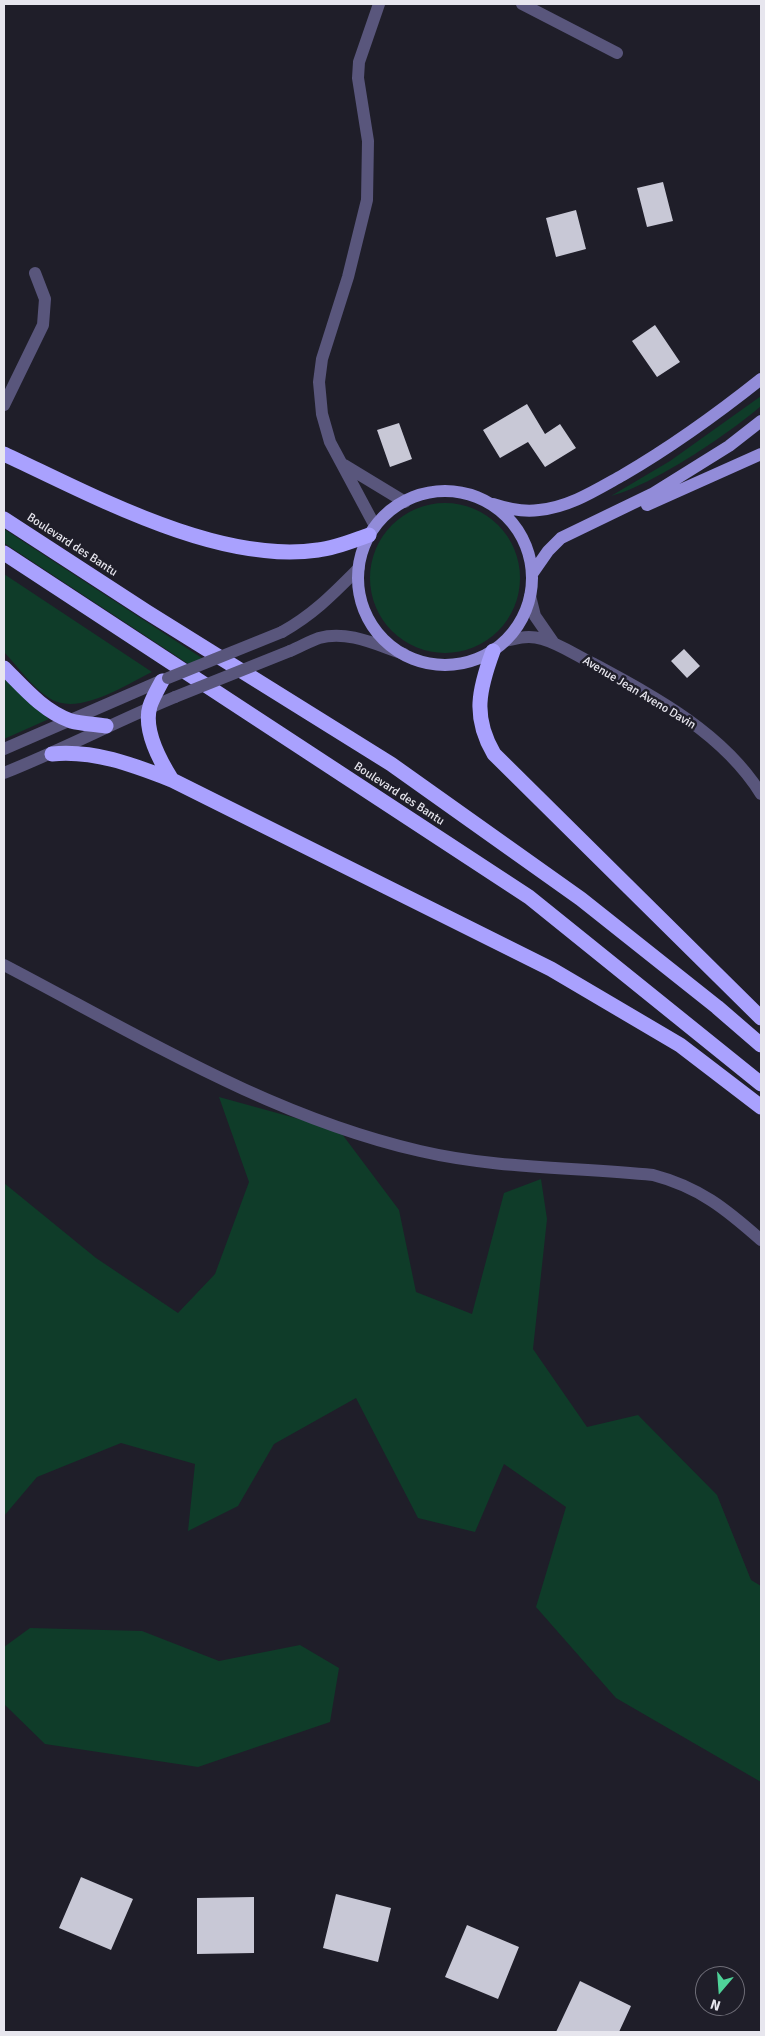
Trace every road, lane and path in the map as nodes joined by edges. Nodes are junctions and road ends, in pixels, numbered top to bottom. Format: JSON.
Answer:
{"nodes":[{"id":1,"x":379,"y":4,"type":"edge"},
{"id":2,"x":522,"y":4,"type":"edge"},
{"id":3,"x":617,"y":53,"type":"dead end"},
{"id":4,"x":35,"y":273,"type":"dead end"},
{"id":5,"x":761,"y":379,"type":"edge"},
{"id":6,"x":761,"y":390,"type":"edge"},
{"id":7,"x":4,"y":405,"type":"edge"},
{"id":8,"x":761,"y":421,"type":"edge"},
{"id":9,"x":670,"y":446,"type":"junction"},
{"id":10,"x":4,"y":454,"type":"edge"},
{"id":11,"x":761,"y":454,"type":"edge"},
{"id":12,"x":342,"y":464,"type":"junction"},
{"id":13,"x":482,"y":500,"type":"junction"},
{"id":14,"x":405,"y":502,"type":"junction"},
{"id":15,"x":4,"y":518,"type":"edge"},
{"id":16,"x":593,"y":524,"type":"junction"},
{"id":17,"x":372,"y":531,"type":"junction"},
{"id":18,"x":4,"y":553,"type":"edge"},
{"id":19,"x":358,"y":568,"type":"junction"},
{"id":20,"x":532,"y":574,"type":"junction"},
{"id":21,"x":530,"y":596,"type":"junction"},
{"id":22,"x":505,"y":641,"type":"junction"},
{"id":23,"x":552,"y":642,"type":"junction"},
{"id":24,"x":493,"y":651,"type":"junction"},
{"id":25,"x":404,"y":654,"type":"junction"},
{"id":26,"x":4,"y":668,"type":"edge"},
{"id":27,"x":165,"y":680,"type":"junction"},
{"id":28,"x":150,"y":707,"type":"junction"},
{"id":29,"x":72,"y":721,"type":"junction"},
{"id":30,"x":106,"y":726,"type":"junction"},
{"id":31,"x":4,"y":749,"type":"edge"},
{"id":32,"x":52,"y":754,"type":"junction"},
{"id":33,"x":4,"y":773,"type":"edge"},
{"id":34,"x":172,"y":780,"type":"junction"},
{"id":35,"x":761,"y":794,"type":"edge"},
{"id":36,"x":4,"y":965,"type":"edge"},
{"id":37,"x":761,"y":1018,"type":"edge"},
{"id":38,"x":761,"y":1045,"type":"edge"},
{"id":39,"x":761,"y":1084,"type":"edge"},
{"id":40,"x":761,"y":1107,"type":"edge"},
{"id":41,"x":761,"y":1240,"type":"edge"}],
"edges":[{"from":1,"to":12,"type":"street"},
{"from":2,"to":3,"type":"street"},
{"from":4,"to":7,"type":"street"},
{"from":5,"to":9,"type":"main road"},
{"from":6,"to":9,"type":"main road"},
{"from":8,"to":16,"type":"main road"},
{"from":9,"to":13,"type":"main road"},
{"from":10,"to":17,"type":"highway"},
{"from":11,"to":16,"type":"main road"},
{"from":12,"to":14,"type":"street"},
{"from":12,"to":17,"type":"street"},
{"from":13,"to":14,"type":"main road"},
{"from":13,"to":20,"type":"main road"},
{"from":14,"to":17,"type":"main road"},
{"from":15,"to":38,"type":"highway","name":"Boulevard des Bantu"},
{"from":16,"to":20,"type":"main road"},
{"from":17,"to":19,"type":"main road"},
{"from":18,"to":39,"type":"highway","name":"Boulevard des Bantu"},
{"from":19,"to":25,"type":"main road"},
{"from":19,"to":27,"type":"street","bridge":true},
{"from":20,"to":21,"type":"main road"},
{"from":21,"to":22,"type":"main road"},
{"from":21,"to":23,"type":"street"},
{"from":22,"to":23,"type":"street"},
{"from":22,"to":24,"type":"main road"},
{"from":23,"to":35,"type":"street","name":"Avenue Jean Aveno Davin"},
{"from":24,"to":25,"type":"main road"},
{"from":24,"to":37,"type":"highway"},
{"from":25,"to":28,"type":"street","bridge":true},
{"from":26,"to":29,"type":"highway"},
{"from":27,"to":28,"type":"highway"},
{"from":27,"to":29,"type":"street"},
{"from":28,"to":30,"type":"street"},
{"from":28,"to":34,"type":"highway"},
{"from":29,"to":30,"type":"highway"},
{"from":29,"to":31,"type":"street"},
{"from":30,"to":32,"type":"street"},
{"from":32,"to":33,"type":"street"},
{"from":32,"to":34,"type":"highway"},
{"from":34,"to":40,"type":"highway"},
{"from":36,"to":41,"type":"street"}]}
